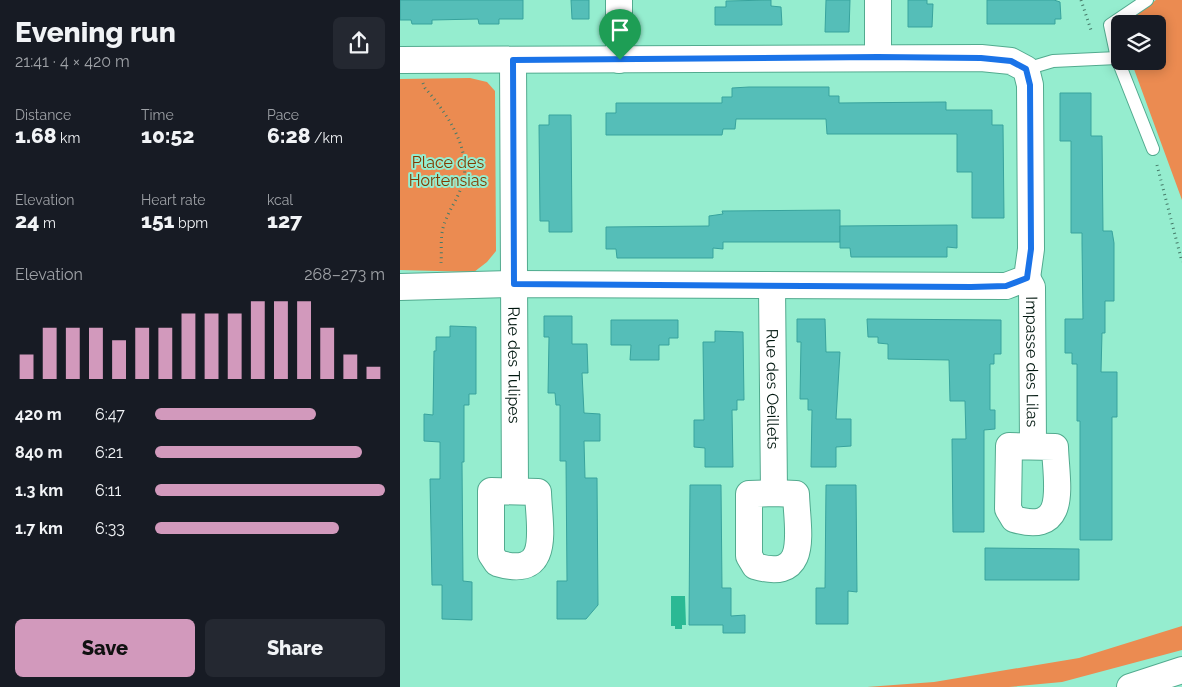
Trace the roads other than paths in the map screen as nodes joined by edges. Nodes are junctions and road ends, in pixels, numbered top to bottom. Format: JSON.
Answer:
{"nodes":[{"id":1,"x":619,"y":0,"type":"edge"},
{"id":2,"x":878,"y":0,"type":"edge"},
{"id":3,"x":1147,"y":0,"type":"edge"},
{"id":4,"x":1124,"y":15,"type":"edge"},
{"id":5,"x":878,"y":57,"type":"junction"},
{"id":6,"x":1111,"y":58,"type":"edge"},
{"id":7,"x":400,"y":60,"type":"edge"},
{"id":8,"x":513,"y":60,"type":"junction"},
{"id":9,"x":620,"y":60,"type":"junction"},
{"id":10,"x":1026,"y":69,"type":"junction"},
{"id":11,"x":1121,"y":70,"type":"edge"},
{"id":12,"x":1153,"y":149,"type":"road end"},
{"id":13,"x":1027,"y":278,"type":"junction"},
{"id":14,"x":514,"y":284,"type":"junction"},
{"id":15,"x":400,"y":286,"type":"edge"},
{"id":16,"x":772,"y":286,"type":"junction"},
{"id":17,"x":1033,"y":446,"type":"dead end"},
{"id":18,"x":515,"y":491,"type":"dead end"},
{"id":19,"x":774,"y":493,"type":"dead end"},
{"id":20,"x":1182,"y":670,"type":"edge"},
{"id":21,"x":1130,"y":687,"type":"edge"}],
"edges":[{"from":1,"to":9,"type":"street"},
{"from":2,"to":5,"type":"street"},
{"from":3,"to":4,"type":"lane"},
{"from":5,"to":9,"type":"street"},
{"from":5,"to":10,"type":"street"},
{"from":6,"to":10,"type":"lane"},
{"from":7,"to":8,"type":"street"},
{"from":8,"to":9,"type":"street"},
{"from":8,"to":14,"type":"street","name":"Rue des Tulipes"},
{"from":10,"to":13,"type":"street","name":"Impasse des Lilas"},
{"from":11,"to":12,"type":"lane"},
{"from":13,"to":16,"type":"street"},
{"from":13,"to":17,"type":"street","name":"Impasse des Lilas"},
{"from":14,"to":15,"type":"street"},
{"from":14,"to":16,"type":"street"},
{"from":14,"to":18,"type":"street","name":"Rue des Tulipes"},
{"from":16,"to":19,"type":"street","name":"Rue des Oeillets"},
{"from":20,"to":21,"type":"street"}]}
